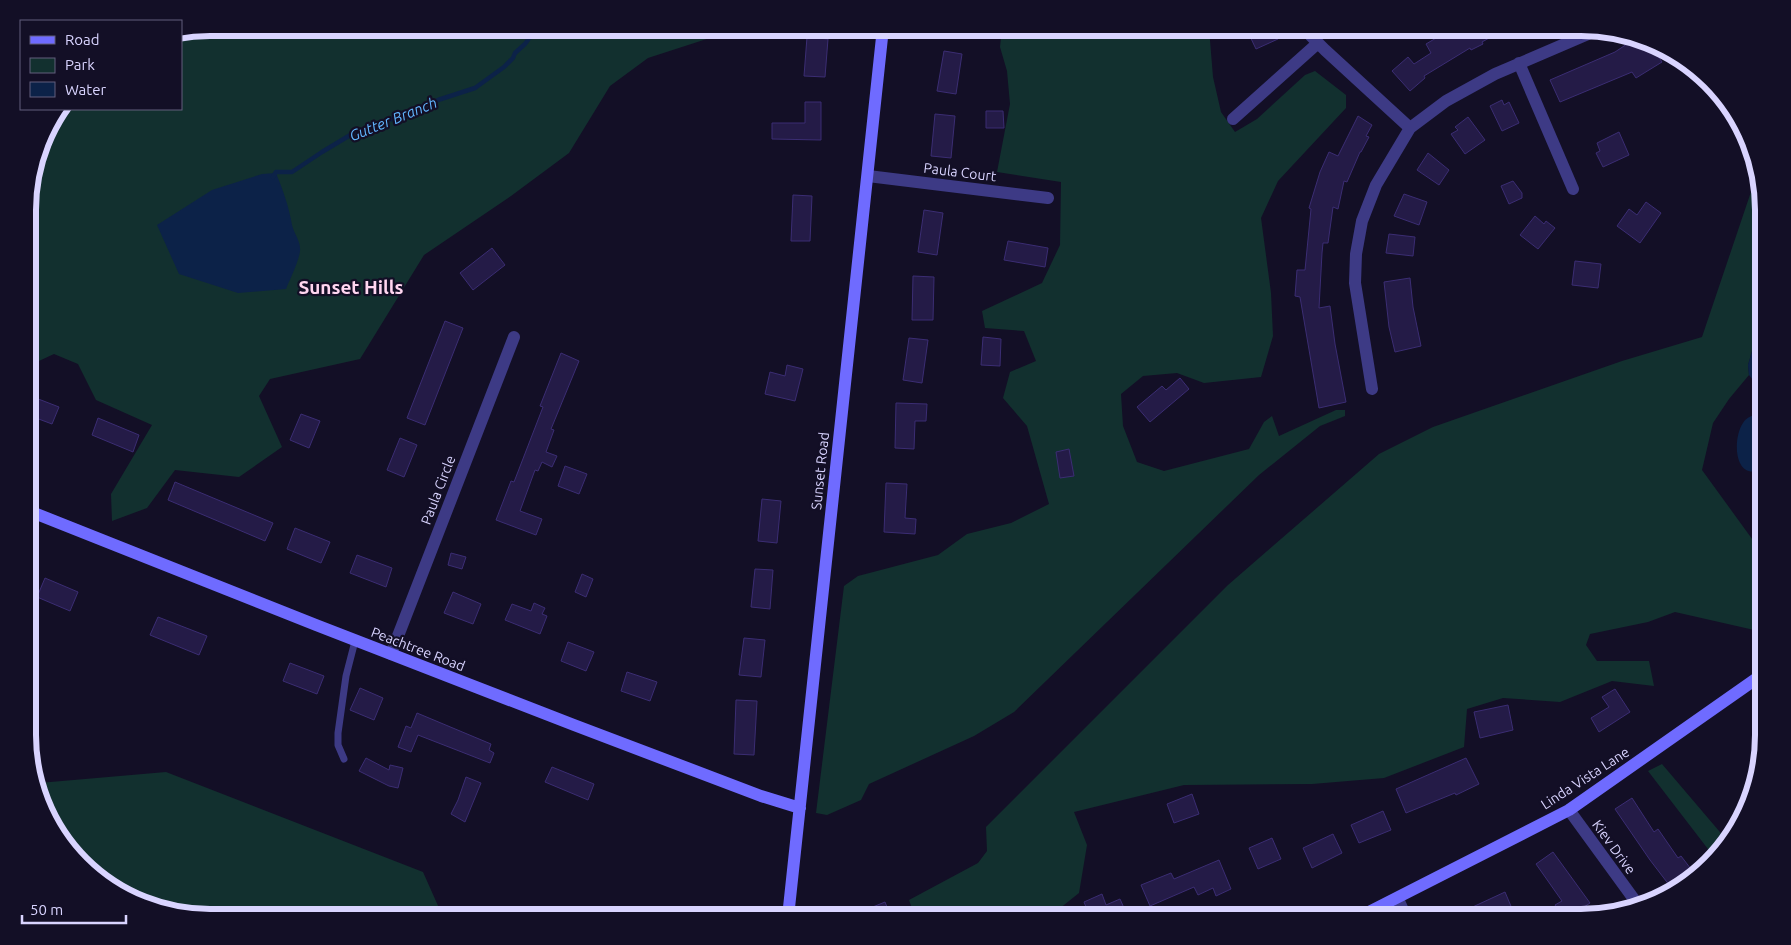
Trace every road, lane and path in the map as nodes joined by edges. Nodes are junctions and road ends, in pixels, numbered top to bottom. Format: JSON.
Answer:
{"nodes":[{"id":1,"x":1312,"y":36,"type":"edge"},
{"id":2,"x":1583,"y":36,"type":"edge"},
{"id":3,"x":882,"y":37,"type":"edge"},
{"id":4,"x":1318,"y":43,"type":"junction"},
{"id":5,"x":1519,"y":63,"type":"junction"},
{"id":6,"x":1232,"y":119,"type":"dead end"},
{"id":7,"x":1410,"y":128,"type":"junction"},
{"id":8,"x":868,"y":176,"type":"junction"},
{"id":9,"x":1573,"y":189,"type":"dead end"},
{"id":10,"x":1048,"y":198,"type":"dead end"},
{"id":11,"x":514,"y":337,"type":"dead end"},
{"id":12,"x":1372,"y":389,"type":"dead end"},
{"id":13,"x":36,"y":514,"type":"edge"},
{"id":14,"x":356,"y":640,"type":"junction"},
{"id":15,"x":391,"y":654,"type":"junction"},
{"id":16,"x":1755,"y":680,"type":"edge"},
{"id":17,"x":344,"y":759,"type":"dead end"},
{"id":18,"x":800,"y":808,"type":"junction"},
{"id":19,"x":1569,"y":810,"type":"junction"},
{"id":20,"x":1398,"y":898,"type":"junction"},
{"id":21,"x":1634,"y":899,"type":"edge"},
{"id":22,"x":1377,"y":908,"type":"edge"},
{"id":23,"x":1402,"y":908,"type":"edge"},
{"id":24,"x":789,"y":909,"type":"edge"}],
"edges":[{"from":1,"to":4,"type":"street"},
{"from":2,"to":5,"type":"street"},
{"from":3,"to":8,"type":"street","name":"Sunset Road"},
{"from":4,"to":6,"type":"street"},
{"from":4,"to":7,"type":"street"},
{"from":5,"to":7,"type":"street"},
{"from":5,"to":9,"type":"street"},
{"from":7,"to":12,"type":"street"},
{"from":8,"to":10,"type":"street","name":"Paula Court"},
{"from":8,"to":18,"type":"street","name":"Sunset Road"},
{"from":11,"to":15,"type":"street","name":"Paula Circle"},
{"from":13,"to":14,"type":"street","name":"Peachtree Road"},
{"from":14,"to":15,"type":"street","name":"Peachtree Road"},
{"from":14,"to":17,"type":"lane"},
{"from":15,"to":18,"type":"street","name":"Peachtree Road"},
{"from":16,"to":19,"type":"street","name":"Linda Vista Lane"},
{"from":18,"to":24,"type":"street","name":"Sunset Road"},
{"from":19,"to":20,"type":"street","name":"Linda Vista Lane"},
{"from":19,"to":21,"type":"street","name":"Kiev Drive"},
{"from":20,"to":22,"type":"street","name":"Linda Vista Lane"},
{"from":20,"to":23,"type":"street"}]}
